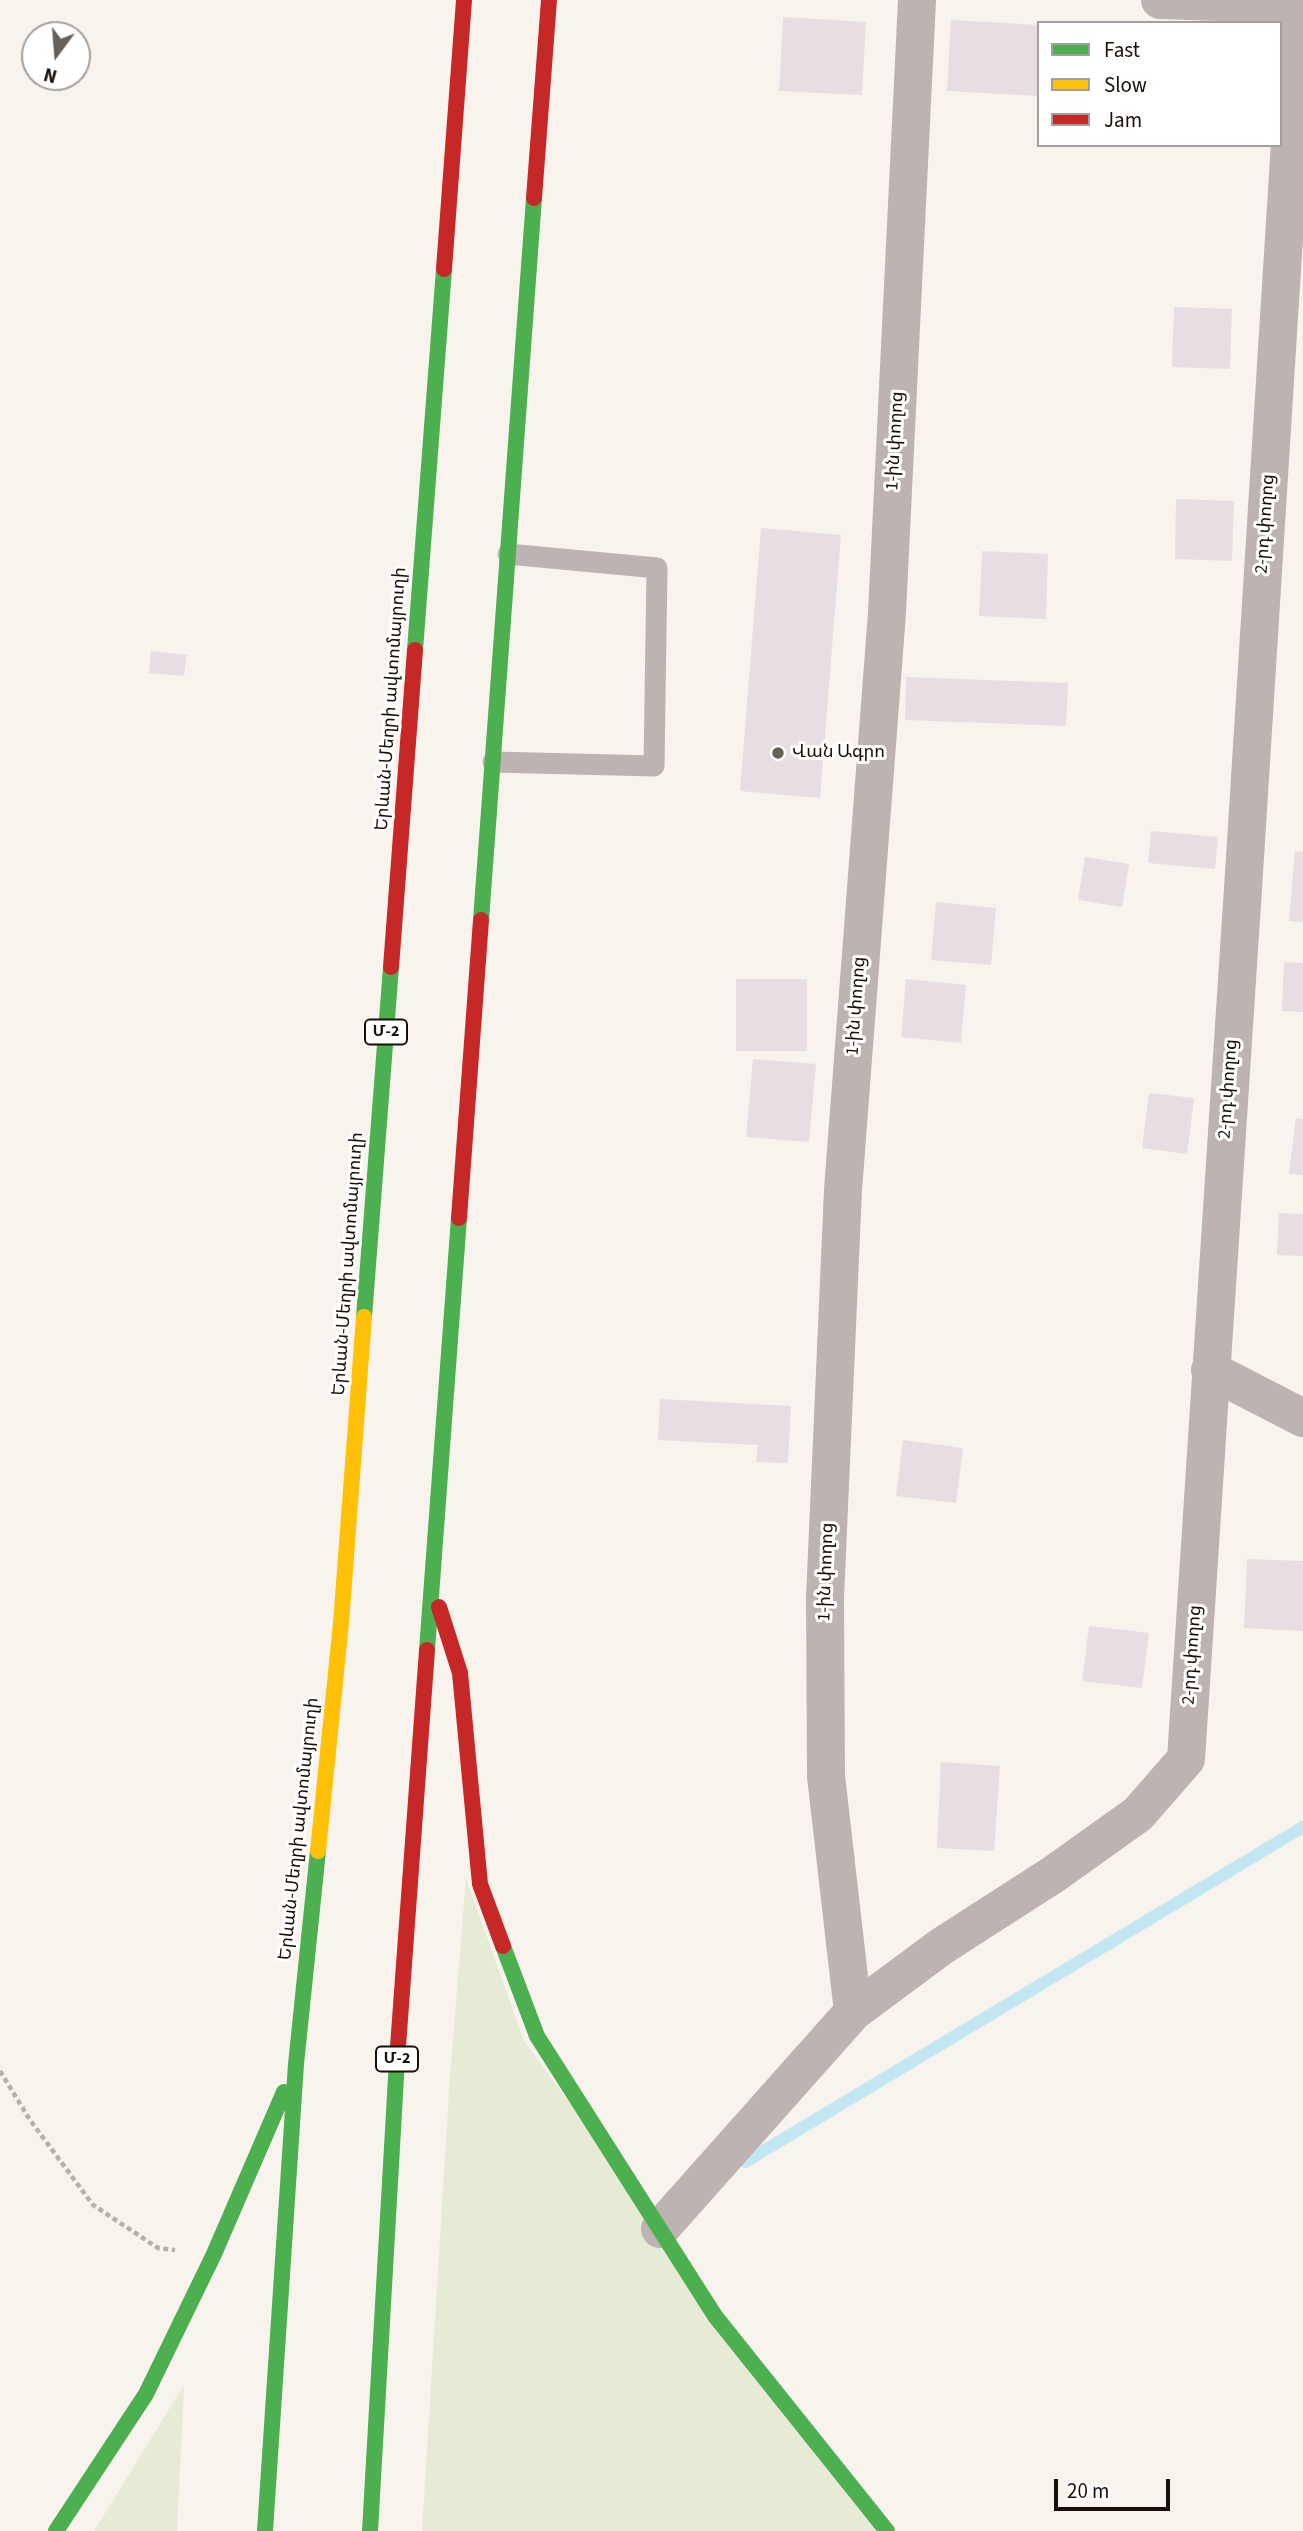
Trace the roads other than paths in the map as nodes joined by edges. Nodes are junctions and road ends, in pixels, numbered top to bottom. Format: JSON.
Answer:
{"nodes":[{"id":1,"x":464,"y":0,"type":"edge"},
{"id":2,"x":548,"y":0,"type":"edge"},
{"id":3,"x":917,"y":0,"type":"edge"},
{"id":4,"x":1160,"y":0,"type":"edge"},
{"id":5,"x":1300,"y":3,"type":"edge"},
{"id":6,"x":508,"y":554,"type":"junction"},
{"id":7,"x":493,"y":762,"type":"junction"},
{"id":8,"x":1210,"y":1370,"type":"junction"},
{"id":9,"x":1303,"y":1418,"type":"edge"},
{"id":10,"x":433,"y":1588,"type":"junction"},
{"id":11,"x":853,"y":2012,"type":"junction"},
{"id":12,"x":296,"y":2064,"type":"junction"},
{"id":13,"x":660,"y":2229,"type":"junction"},
{"id":14,"x":56,"y":2531,"type":"edge"},
{"id":15,"x":265,"y":2531,"type":"edge"},
{"id":16,"x":370,"y":2531,"type":"edge"},
{"id":17,"x":887,"y":2531,"type":"edge"}],
"edges":[{"from":1,"to":12,"type":"highway","name":"Երևան-Մեղրի ավտոմայրուղի","number":"Մ-2"},
{"from":2,"to":6,"type":"highway","number":"Մ-2"},
{"from":3,"to":11,"type":"street","name":"1-ին փողոց"},
{"from":4,"to":5,"type":"street"},
{"from":5,"to":8,"type":"street","name":"2-րդ փողոց"},
{"from":6,"to":7,"type":"highway","number":"Մ-2"},
{"from":6,"to":7,"type":"lane"},
{"from":7,"to":10,"type":"highway","number":"Մ-2"},
{"from":8,"to":9,"type":"street"},
{"from":8,"to":11,"type":"street","name":"2-րդ փողոց"},
{"from":10,"to":13,"type":"highway"},
{"from":10,"to":16,"type":"highway","number":"Մ-2"},
{"from":11,"to":13,"type":"street","name":"2-րդ փողոց"},
{"from":12,"to":14,"type":"highway"},
{"from":12,"to":15,"type":"highway","name":"Երևան-Մեղրի ավտոմայրուղի","number":"Մ-2"},
{"from":13,"to":17,"type":"highway"}]}
